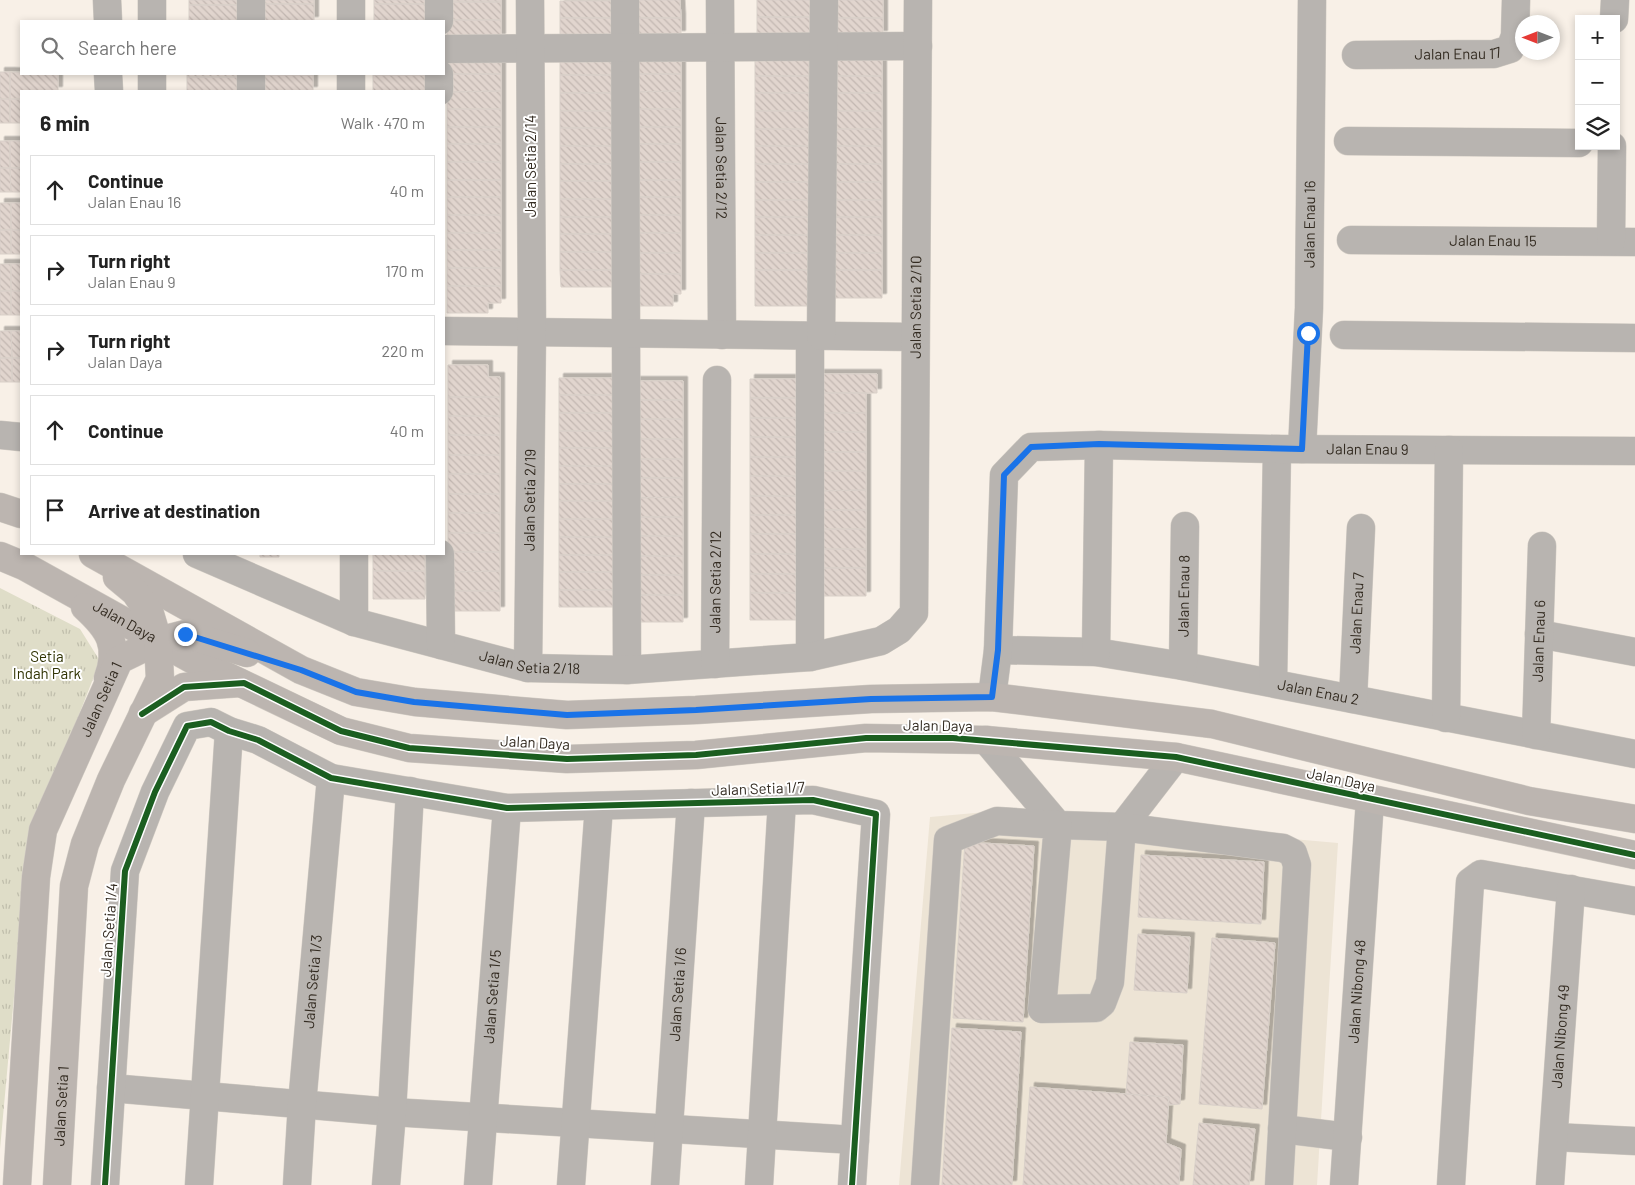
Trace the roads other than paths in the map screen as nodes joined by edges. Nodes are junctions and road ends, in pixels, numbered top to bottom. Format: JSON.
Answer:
{"nodes":[{"id":1,"x":107,"y":0,"type":"edge"},
{"id":2,"x":152,"y":0,"type":"edge"},
{"id":3,"x":251,"y":0,"type":"edge"},
{"id":4,"x":351,"y":0,"type":"edge"},
{"id":5,"x":439,"y":0,"type":"edge"},
{"id":6,"x":530,"y":0,"type":"edge"},
{"id":7,"x":625,"y":0,"type":"edge"},
{"id":8,"x":720,"y":0,"type":"edge"},
{"id":9,"x":824,"y":0,"type":"edge"},
{"id":10,"x":918,"y":0,"type":"edge"},
{"id":11,"x":1312,"y":0,"type":"edge"},
{"id":12,"x":1516,"y":0,"type":"edge"},
{"id":13,"x":1615,"y":0,"type":"edge"},
{"id":14,"x":1614,"y":15,"type":"edge"},
{"id":15,"x":108,"y":20,"type":"edge"},
{"id":16,"x":152,"y":20,"type":"edge"},
{"id":17,"x":251,"y":20,"type":"edge"},
{"id":18,"x":351,"y":20,"type":"edge"},
{"id":19,"x":439,"y":20,"type":"edge"},
{"id":20,"x":918,"y":46,"type":"junction"},
{"id":21,"x":721,"y":47,"type":"junction"},
{"id":22,"x":824,"y":47,"type":"junction"},
{"id":23,"x":530,"y":48,"type":"junction"},
{"id":24,"x":625,"y":48,"type":"junction"},
{"id":25,"x":445,"y":49,"type":"edge"},
{"id":26,"x":1356,"y":55,"type":"dead end"},
{"id":27,"x":108,"y":75,"type":"edge"},
{"id":28,"x":152,"y":75,"type":"edge"},
{"id":29,"x":252,"y":75,"type":"edge"},
{"id":30,"x":351,"y":75,"type":"edge"},
{"id":31,"x":439,"y":75,"type":"edge"},
{"id":32,"x":109,"y":90,"type":"edge"},
{"id":33,"x":152,"y":90,"type":"edge"},
{"id":34,"x":251,"y":90,"type":"edge"},
{"id":35,"x":351,"y":90,"type":"edge"},
{"id":36,"x":439,"y":90,"type":"edge"},
{"id":37,"x":1348,"y":142,"type":"dead end"},
{"id":38,"x":1575,"y":143,"type":"edge"},
{"id":39,"x":1612,"y":150,"type":"edge"},
{"id":40,"x":1351,"y":240,"type":"dead end"},
{"id":41,"x":1623,"y":242,"type":"edge"},
{"id":42,"x":445,"y":331,"type":"edge"},
{"id":43,"x":532,"y":332,"type":"junction"},
{"id":44,"x":625,"y":333,"type":"junction"},
{"id":45,"x":722,"y":334,"type":"junction"},
{"id":46,"x":1344,"y":334,"type":"dead end"},
{"id":47,"x":815,"y":336,"type":"junction"},
{"id":48,"x":915,"y":337,"type":"junction"},
{"id":49,"x":1635,"y":338,"type":"edge"},
{"id":50,"x":717,"y":380,"type":"dead end"},
{"id":51,"x":0,"y":435,"type":"edge"},
{"id":52,"x":20,"y":437,"type":"edge"},
{"id":53,"x":1099,"y":444,"type":"junction"},
{"id":54,"x":1289,"y":449,"type":"junction"},
{"id":55,"x":1449,"y":450,"type":"junction"},
{"id":56,"x":1635,"y":450,"type":"edge"},
{"id":57,"x":0,"y":507,"type":"edge"},
{"id":58,"x":20,"y":514,"type":"edge"},
{"id":59,"x":1184,"y":526,"type":"dead end"},
{"id":60,"x":1361,"y":528,"type":"dead end"},
{"id":61,"x":1542,"y":546,"type":"dead end"},
{"id":62,"x":90,"y":555,"type":"edge"},
{"id":63,"x":95,"y":555,"type":"edge"},
{"id":64,"x":202,"y":555,"type":"edge"},
{"id":65,"x":354,"y":555,"type":"edge"},
{"id":66,"x":440,"y":555,"type":"edge"},
{"id":67,"x":0,"y":556,"type":"edge"},
{"id":68,"x":252,"y":566,"type":"edge"},
{"id":69,"x":64,"y":588,"type":"junction"},
{"id":70,"x":914,"y":612,"type":"joint"},
{"id":71,"x":354,"y":622,"type":"junction"},
{"id":72,"x":1539,"y":634,"type":"junction"},
{"id":73,"x":158,"y":641,"type":"junction"},
{"id":74,"x":440,"y":645,"type":"junction"},
{"id":75,"x":998,"y":650,"type":"junction"},
{"id":76,"x":1096,"y":652,"type":"junction"},
{"id":77,"x":1635,"y":652,"type":"edge"},
{"id":78,"x":810,"y":657,"type":"junction"},
{"id":79,"x":715,"y":664,"type":"junction"},
{"id":80,"x":1183,"y":666,"type":"junction"},
{"id":81,"x":528,"y":668,"type":"junction"},
{"id":82,"x":301,"y":670,"type":"junction"},
{"id":83,"x":627,"y":670,"type":"junction"},
{"id":84,"x":244,"y":683,"type":"junction"},
{"id":85,"x":1273,"y":683,"type":"junction"},
{"id":86,"x":102,"y":696,"type":"junction"},
{"id":87,"x":992,"y":697,"type":"junction"},
{"id":88,"x":1353,"y":698,"type":"junction"},
{"id":89,"x":142,"y":714,"type":"junction"},
{"id":90,"x":1446,"y":718,"type":"junction"},
{"id":91,"x":229,"y":731,"type":"junction"},
{"id":92,"x":1536,"y":735,"type":"junction"},
{"id":93,"x":986,"y":740,"type":"junction"},
{"id":94,"x":1635,"y":754,"type":"edge"},
{"id":95,"x":1176,"y":757,"type":"junction"},
{"id":96,"x":330,"y":778,"type":"junction"},
{"id":97,"x":410,"y":791,"type":"junction"},
{"id":98,"x":1370,"y":800,"type":"junction"},
{"id":99,"x":782,"y":801,"type":"junction"},
{"id":100,"x":691,"y":804,"type":"junction"},
{"id":101,"x":599,"y":806,"type":"junction"},
{"id":102,"x":508,"y":808,"type":"junction"},
{"id":103,"x":1635,"y":819,"type":"edge"},
{"id":104,"x":1058,"y":825,"type":"junction"},
{"id":105,"x":1122,"y":828,"type":"junction"},
{"id":106,"x":1635,"y":855,"type":"edge"},
{"id":107,"x":1571,"y":890,"type":"junction"},
{"id":108,"x":1635,"y":901,"type":"edge"},
{"id":109,"x":111,"y":1088,"type":"junction"},
{"id":110,"x":206,"y":1095,"type":"junction"},
{"id":111,"x":302,"y":1104,"type":"junction"},
{"id":112,"x":392,"y":1112,"type":"junction"},
{"id":113,"x":483,"y":1116,"type":"junction"},
{"id":114,"x":576,"y":1123,"type":"junction"},
{"id":115,"x":669,"y":1128,"type":"junction"},
{"id":116,"x":1282,"y":1129,"type":"junction"},
{"id":117,"x":763,"y":1133,"type":"junction"},
{"id":118,"x":1348,"y":1137,"type":"junction"},
{"id":119,"x":1554,"y":1137,"type":"junction"},
{"id":120,"x":855,"y":1140,"type":"junction"},
{"id":121,"x":1635,"y":1141,"type":"edge"},
{"id":122,"x":12,"y":1184,"type":"edge"},
{"id":123,"x":57,"y":1185,"type":"edge"},
{"id":124,"x":105,"y":1185,"type":"edge"},
{"id":125,"x":198,"y":1185,"type":"edge"},
{"id":126,"x":297,"y":1185,"type":"edge"},
{"id":127,"x":386,"y":1185,"type":"edge"},
{"id":128,"x":478,"y":1185,"type":"edge"},
{"id":129,"x":571,"y":1185,"type":"edge"},
{"id":130,"x":665,"y":1185,"type":"edge"},
{"id":131,"x":759,"y":1185,"type":"edge"},
{"id":132,"x":852,"y":1185,"type":"edge"},
{"id":133,"x":925,"y":1185,"type":"edge"},
{"id":134,"x":1279,"y":1185,"type":"edge"},
{"id":135,"x":1344,"y":1185,"type":"edge"},
{"id":136,"x":1451,"y":1185,"type":"edge"},
{"id":137,"x":1550,"y":1185,"type":"edge"}],
"edges":[{"from":1,"to":15,"type":"street"},
{"from":2,"to":16,"type":"street"},
{"from":3,"to":17,"type":"street"},
{"from":4,"to":18,"type":"street"},
{"from":5,"to":19,"type":"street"},
{"from":6,"to":23,"type":"street","name":"Jalan Setia 2/14"},
{"from":7,"to":24,"type":"street"},
{"from":8,"to":21,"type":"street","name":"Jalan Setia 2/12"},
{"from":9,"to":22,"type":"street"},
{"from":10,"to":20,"type":"street","name":"Jalan Setia 2/10"},
{"from":11,"to":54,"type":"street","name":"Jalan Enau 16"},
{"from":12,"to":26,"type":"street","name":"Jalan Enau 17"},
{"from":13,"to":14,"type":"street"},
{"from":20,"to":22,"type":"street"},
{"from":20,"to":48,"type":"street","name":"Jalan Setia 2/10"},
{"from":21,"to":22,"type":"street"},
{"from":21,"to":24,"type":"street"},
{"from":21,"to":45,"type":"street","name":"Jalan Setia 2/12"},
{"from":22,"to":47,"type":"street"},
{"from":23,"to":24,"type":"street"},
{"from":23,"to":25,"type":"street"},
{"from":23,"to":43,"type":"street","name":"Jalan Setia 2/14"},
{"from":24,"to":44,"type":"street"},
{"from":27,"to":32,"type":"street"},
{"from":28,"to":33,"type":"street"},
{"from":29,"to":34,"type":"street"},
{"from":30,"to":35,"type":"street"},
{"from":31,"to":36,"type":"street"},
{"from":37,"to":38,"type":"street"},
{"from":39,"to":41,"type":"street"},
{"from":40,"to":41,"type":"street","name":"Jalan Enau 15"},
{"from":42,"to":43,"type":"street"},
{"from":43,"to":44,"type":"street"},
{"from":43,"to":81,"type":"street","name":"Jalan Setia 2/19"},
{"from":44,"to":45,"type":"street"},
{"from":44,"to":83,"type":"street"},
{"from":45,"to":47,"type":"street"},
{"from":46,"to":49,"type":"street"},
{"from":47,"to":48,"type":"street"},
{"from":47,"to":78,"type":"street"},
{"from":48,"to":70,"type":"street","name":"Jalan Setia 2/10"},
{"from":50,"to":79,"type":"street","name":"Jalan Setia 2/12"},
{"from":51,"to":52,"type":"street"},
{"from":53,"to":54,"type":"street","name":"Jalan Enau 9"},
{"from":53,"to":75,"type":"street","name":"Jalan Enau 9"},
{"from":53,"to":76,"type":"street"},
{"from":54,"to":55,"type":"street","name":"Jalan Enau 9"},
{"from":54,"to":85,"type":"street","name":"Jalan Enau 16"},
{"from":55,"to":56,"type":"street","name":"Jalan Enau 9"},
{"from":55,"to":90,"type":"street"},
{"from":57,"to":58,"type":"main road"},
{"from":59,"to":80,"type":"street","name":"Jalan Enau 8"},
{"from":60,"to":88,"type":"street","name":"Jalan Enau 7"},
{"from":61,"to":72,"type":"street","name":"Jalan Enau 6"},
{"from":62,"to":73,"type":"main road"},
{"from":63,"to":82,"type":"main road","name":"Jalan Daya"},
{"from":64,"to":68,"type":"street","name":"Jalan Setia 2/18"},
{"from":65,"to":71,"type":"street"},
{"from":66,"to":74,"type":"street"},
{"from":67,"to":69,"type":"main road","name":"Jalan Daya"},
{"from":68,"to":71,"type":"street","name":"Jalan Setia 2/18"},
{"from":69,"to":73,"type":"main road","name":"Jalan Daya"},
{"from":69,"to":86,"type":"main road"},
{"from":70,"to":78,"type":"street","name":"Jalan Setia 2/18"},
{"from":71,"to":74,"type":"street","name":"Jalan Setia 2/18"},
{"from":72,"to":77,"type":"street"},
{"from":72,"to":92,"type":"street","name":"Jalan Enau 6"},
{"from":73,"to":82,"type":"main road"},
{"from":73,"to":84,"type":"main road","name":"Jalan Daya"},
{"from":73,"to":86,"type":"main road","name":"Jalan Setia 1"},
{"from":73,"to":89,"type":"main road","name":"Jalan Setia 1"},
{"from":74,"to":81,"type":"street","name":"Jalan Setia 2/18"},
{"from":75,"to":76,"type":"street","name":"Jalan Enau 2"},
{"from":75,"to":87,"type":"street","name":"Jalan Enau 9"},
{"from":76,"to":80,"type":"street","name":"Jalan Enau 2"},
{"from":78,"to":79,"type":"street","name":"Jalan Setia 2/18"},
{"from":79,"to":83,"type":"street","name":"Jalan Setia 2/18"},
{"from":80,"to":85,"type":"street","name":"Jalan Enau 2"},
{"from":81,"to":83,"type":"street","name":"Jalan Setia 2/18"},
{"from":82,"to":87,"type":"main road","name":"Jalan Daya"},
{"from":84,"to":89,"type":"main road"},
{"from":84,"to":93,"type":"main road","name":"Jalan Daya"},
{"from":85,"to":88,"type":"street","name":"Jalan Enau 2"},
{"from":86,"to":122,"type":"main road","name":"Jalan Setia 1"},
{"from":87,"to":103,"type":"main road","name":"Jalan Daya"},
{"from":88,"to":90,"type":"street","name":"Jalan Enau 2"},
{"from":89,"to":123,"type":"main road","name":"Jalan Setia 1"},
{"from":90,"to":92,"type":"street","name":"Jalan Enau 2"},
{"from":91,"to":96,"type":"street","name":"Jalan Setia 1/4"},
{"from":91,"to":109,"type":"street","name":"Jalan Setia 1/4"},
{"from":91,"to":110,"type":"street"},
{"from":92,"to":94,"type":"street","name":"Jalan Enau 2"},
{"from":93,"to":95,"type":"main road","name":"Jalan Daya"},
{"from":93,"to":104,"type":"street"},
{"from":95,"to":98,"type":"main road","name":"Jalan Daya"},
{"from":95,"to":105,"type":"street"},
{"from":96,"to":97,"type":"street","name":"Jalan Setia 1/7"},
{"from":96,"to":111,"type":"street","name":"Jalan Setia 1/3"},
{"from":97,"to":102,"type":"street","name":"Jalan Setia 1/7"},
{"from":97,"to":112,"type":"street"},
{"from":98,"to":106,"type":"main road","name":"Jalan Daya"},
{"from":98,"to":118,"type":"street","name":"Jalan Nibong 48"},
{"from":99,"to":100,"type":"street","name":"Jalan Setia 1/7"},
{"from":99,"to":117,"type":"street"},
{"from":99,"to":120,"type":"street","name":"Jalan Setia 1/7"},
{"from":100,"to":101,"type":"street","name":"Jalan Setia 1/7"},
{"from":100,"to":115,"type":"street","name":"Jalan Setia 1/6"},
{"from":101,"to":102,"type":"street","name":"Jalan Setia 1/7"},
{"from":101,"to":114,"type":"street"},
{"from":102,"to":113,"type":"street","name":"Jalan Setia 1/5"},
{"from":104,"to":105,"type":"street"},
{"from":104,"to":105,"type":"street"},
{"from":104,"to":133,"type":"street"},
{"from":105,"to":116,"type":"street"},
{"from":107,"to":108,"type":"street"},
{"from":107,"to":119,"type":"street","name":"Jalan Nibong 49"},
{"from":107,"to":136,"type":"street"},
{"from":109,"to":110,"type":"street"},
{"from":109,"to":124,"type":"street","name":"Jalan Setia 1/4"},
{"from":110,"to":111,"type":"street"},
{"from":110,"to":125,"type":"street"},
{"from":111,"to":112,"type":"street"},
{"from":111,"to":126,"type":"street","name":"Jalan Setia 1/3"},
{"from":112,"to":113,"type":"street"},
{"from":112,"to":127,"type":"street"},
{"from":113,"to":114,"type":"street"},
{"from":113,"to":128,"type":"street","name":"Jalan Setia 1/5"},
{"from":114,"to":115,"type":"street"},
{"from":114,"to":129,"type":"street"},
{"from":115,"to":117,"type":"street"},
{"from":115,"to":130,"type":"street","name":"Jalan Setia 1/6"},
{"from":116,"to":118,"type":"street"},
{"from":116,"to":134,"type":"street"},
{"from":117,"to":120,"type":"street"},
{"from":117,"to":131,"type":"street"},
{"from":118,"to":135,"type":"street","name":"Jalan Nibong 48"},
{"from":119,"to":121,"type":"street"},
{"from":119,"to":137,"type":"street","name":"Jalan Nibong 49"},
{"from":120,"to":132,"type":"street","name":"Jalan Setia 1/7"}]}
